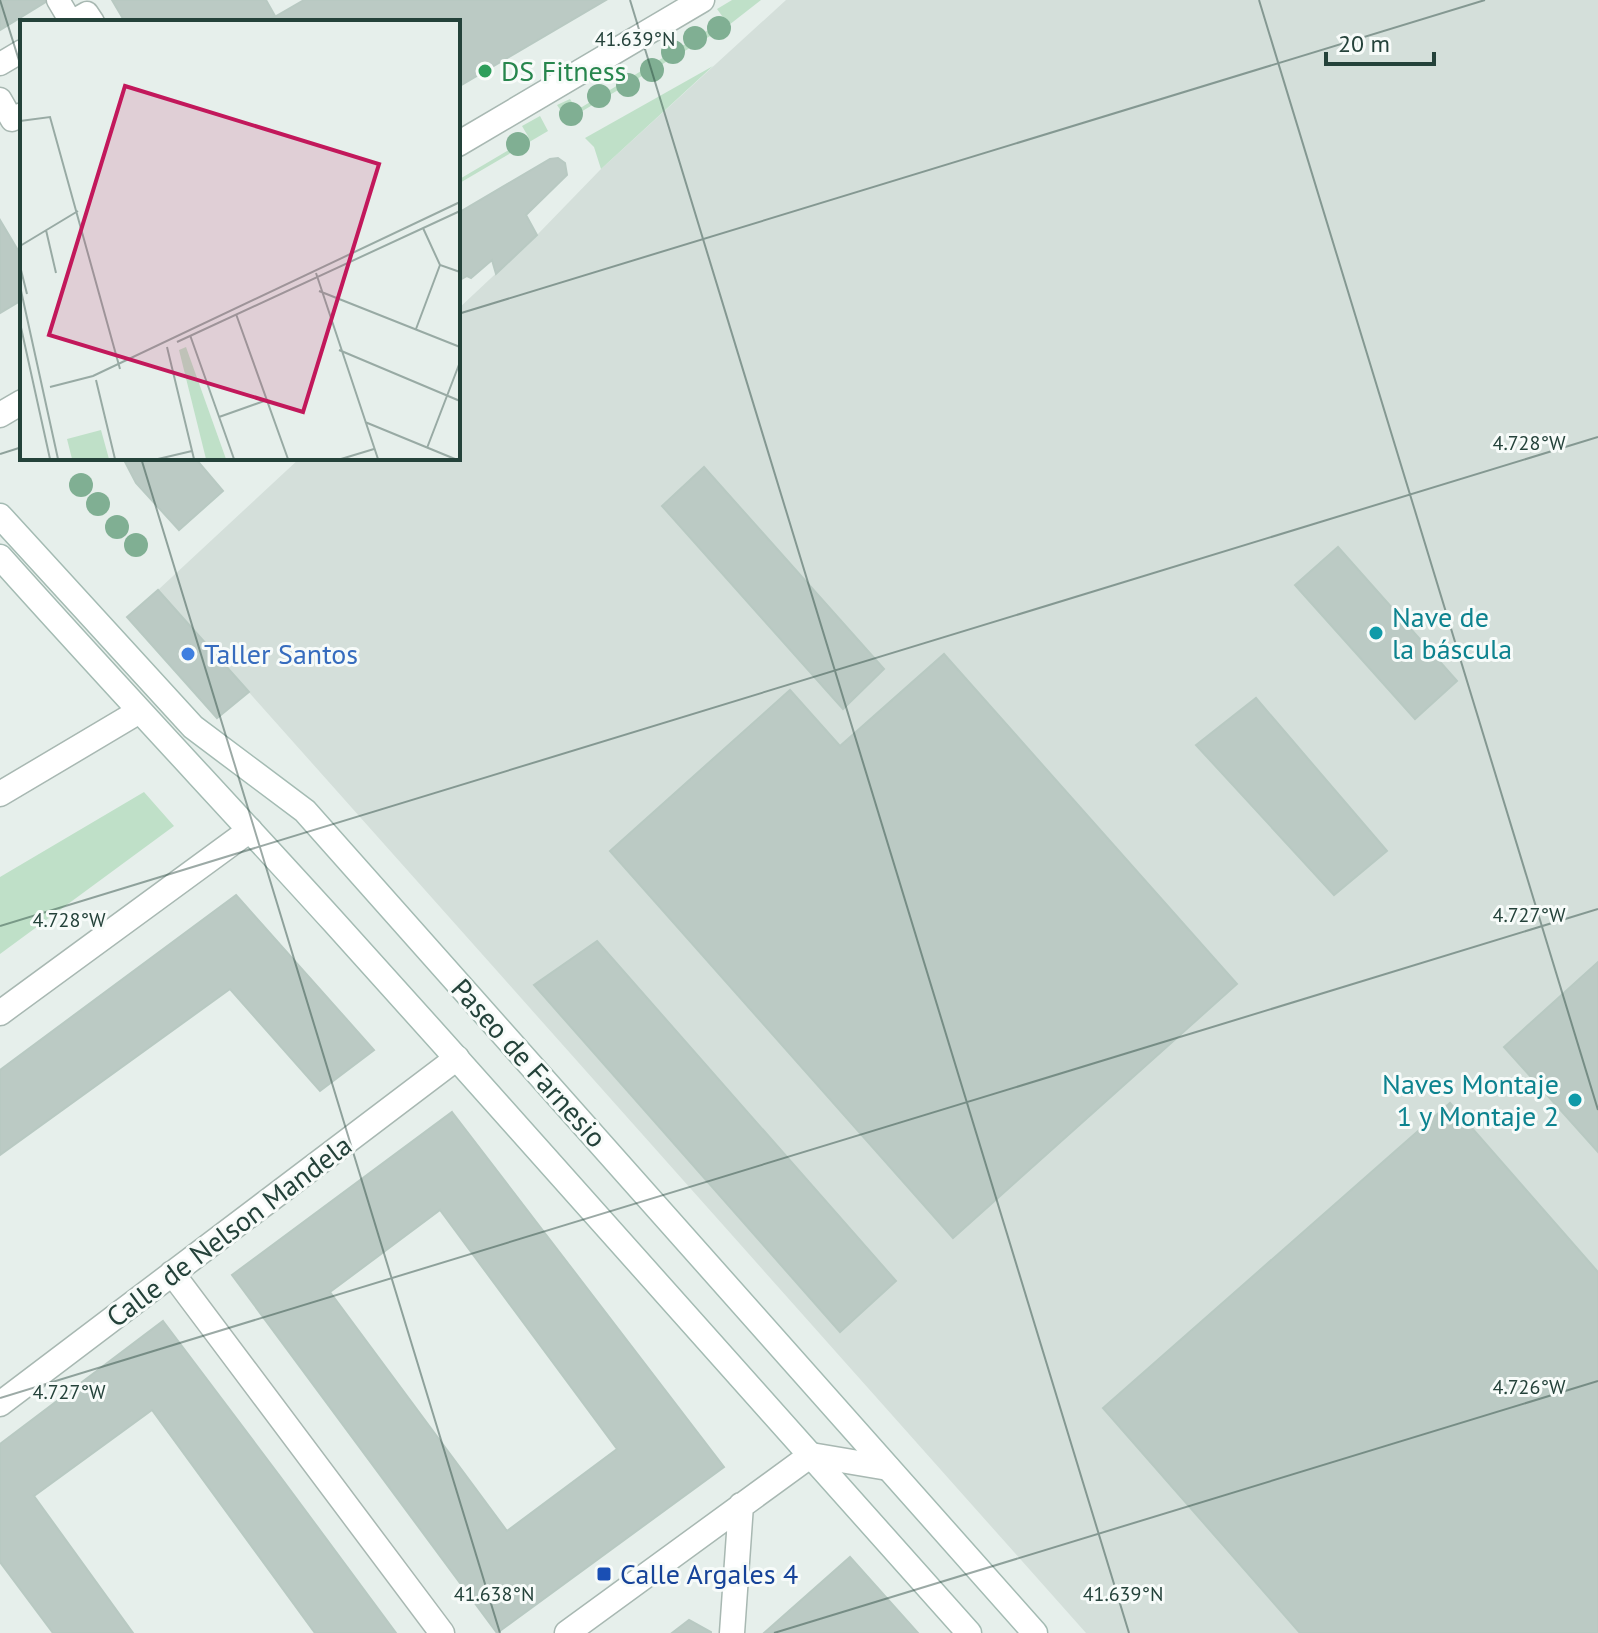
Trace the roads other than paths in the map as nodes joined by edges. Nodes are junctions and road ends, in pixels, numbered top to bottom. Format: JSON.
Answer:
{"nodes":[{"id":1,"x":58,"y":0,"type":"edge"},
{"id":2,"x":702,"y":0,"type":"edge"},
{"id":3,"x":70,"y":20,"type":"edge"},
{"id":4,"x":75,"y":20,"type":"edge"},
{"id":5,"x":92,"y":20,"type":"edge"},
{"id":6,"x":20,"y":52,"type":"edge"},
{"id":7,"x":0,"y":64,"type":"edge"},
{"id":8,"x":0,"y":99,"type":"edge"},
{"id":9,"x":20,"y":115,"type":"edge"},
{"id":10,"x":460,"y":143,"type":"edge"},
{"id":11,"x":20,"y":403,"type":"edge"},
{"id":12,"x":0,"y":415,"type":"edge"},
{"id":13,"x":0,"y":516,"type":"edge"},
{"id":14,"x":0,"y":557,"type":"edge"},
{"id":15,"x":138,"y":712,"type":"junction"},
{"id":16,"x":0,"y":794,"type":"edge"},
{"id":17,"x":250,"y":830,"type":"junction"},
{"id":18,"x":0,"y":1013,"type":"edge"},
{"id":19,"x":457,"y":1058,"type":"junction"},
{"id":20,"x":172,"y":1273,"type":"junction"},
{"id":21,"x":3,"y":1396,"type":"edge"},
{"id":22,"x":811,"y":1455,"type":"junction"},
{"id":23,"x":888,"y":1468,"type":"junction"},
{"id":24,"x":741,"y":1505,"type":"junction"},
{"id":25,"x":442,"y":1633,"type":"edge"},
{"id":26,"x":567,"y":1633,"type":"edge"},
{"id":27,"x":732,"y":1633,"type":"edge"},
{"id":28,"x":969,"y":1633,"type":"edge"},
{"id":29,"x":1035,"y":1633,"type":"edge"}],
"edges":[{"from":1,"to":3,"type":"lane"},
{"from":2,"to":10,"type":"main road"},
{"from":4,"to":5,"type":"lane"},
{"from":6,"to":7,"type":"lane"},
{"from":8,"to":9,"type":"lane"},
{"from":11,"to":12,"type":"main road"},
{"from":13,"to":23,"type":"main road","name":"Paseo de Farnesio"},
{"from":14,"to":15,"type":"main road","name":"Paseo de Farnesio"},
{"from":15,"to":16,"type":"main road"},
{"from":15,"to":17,"type":"main road","name":"Paseo de Farnesio"},
{"from":17,"to":18,"type":"main road"},
{"from":17,"to":19,"type":"main road","name":"Paseo de Farnesio"},
{"from":19,"to":20,"type":"main road","name":"Calle de Nelson Mandela"},
{"from":19,"to":22,"type":"main road","name":"Paseo de Farnesio"},
{"from":20,"to":21,"type":"main road","name":"Calle de Nelson Mandela"},
{"from":20,"to":25,"type":"main road"},
{"from":22,"to":23,"type":"main road"},
{"from":22,"to":24,"type":"main road"},
{"from":22,"to":28,"type":"main road","name":"Paseo de Farnesio"},
{"from":23,"to":29,"type":"main road","name":"Paseo de Farnesio"},
{"from":24,"to":26,"type":"main road"},
{"from":24,"to":27,"type":"main road"}]}
